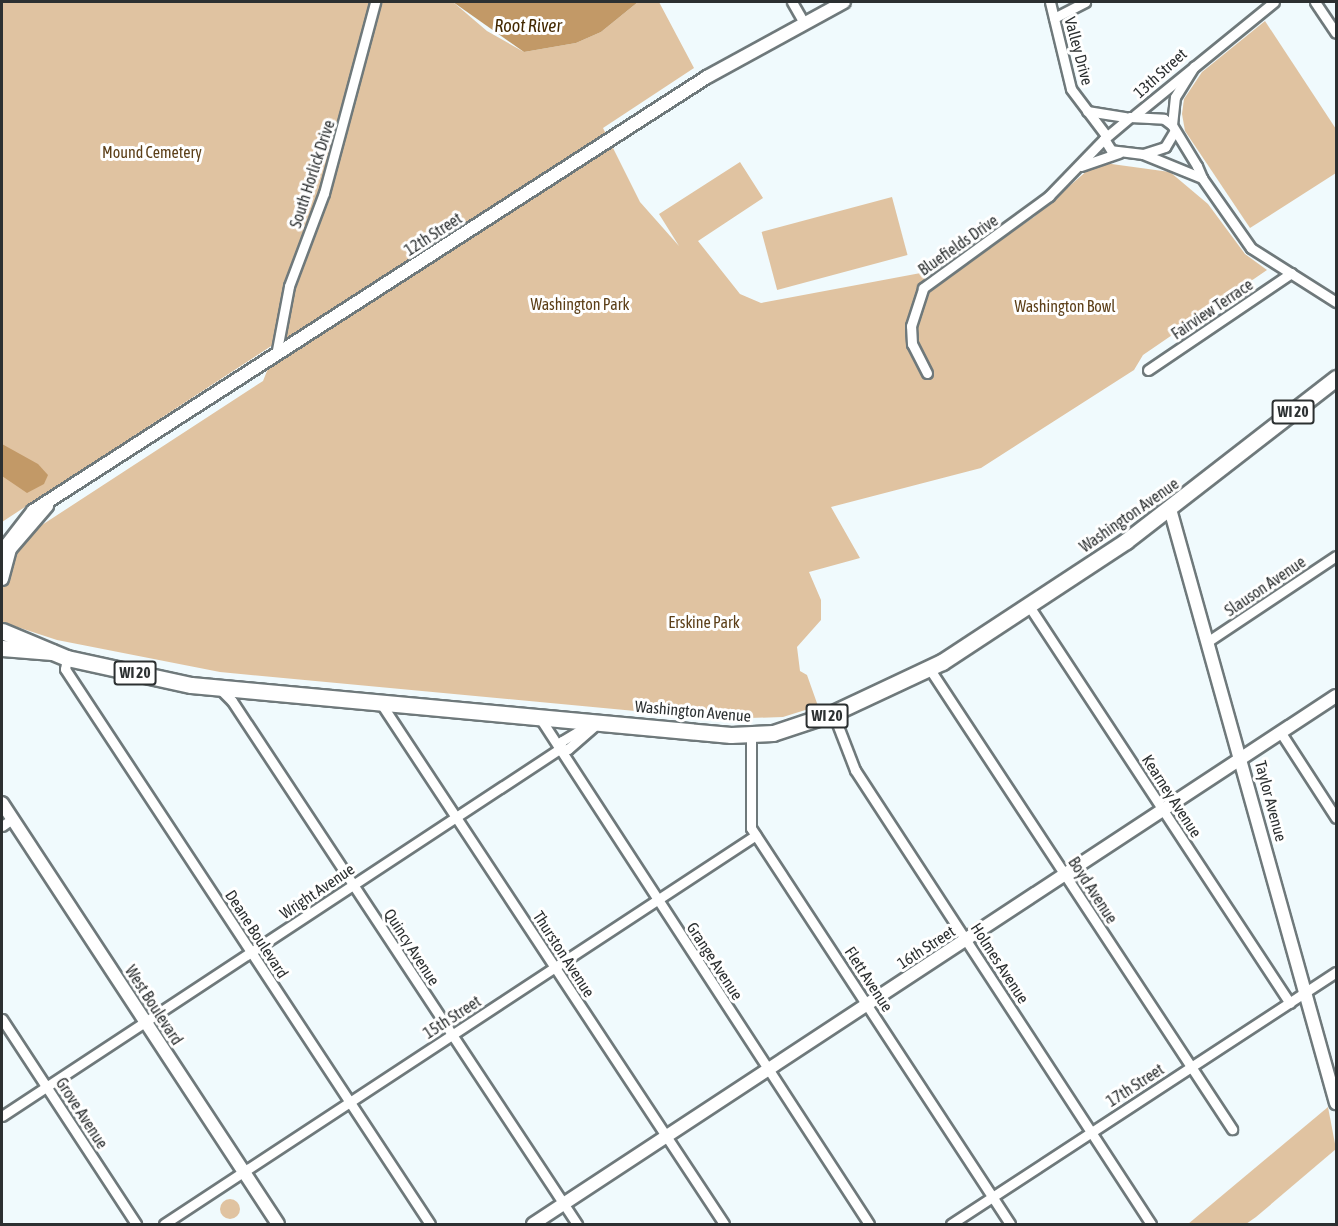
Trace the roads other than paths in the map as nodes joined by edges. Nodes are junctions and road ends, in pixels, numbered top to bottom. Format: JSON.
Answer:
{"nodes":[{"id":1,"x":375,"y":2,"type":"edge"},
{"id":2,"x":792,"y":2,"type":"edge"},
{"id":3,"x":844,"y":2,"type":"edge"},
{"id":4,"x":1050,"y":2,"type":"edge"},
{"id":5,"x":1085,"y":2,"type":"edge"},
{"id":6,"x":1274,"y":2,"type":"edge"},
{"id":7,"x":1315,"y":2,"type":"edge"},
{"id":8,"x":1054,"y":18,"type":"junction"},
{"id":9,"x":804,"y":23,"type":"junction"},
{"id":10,"x":1336,"y":33,"type":"edge"},
{"id":11,"x":1205,"y":54,"type":"junction"},
{"id":12,"x":1086,"y":111,"type":"junction"},
{"id":13,"x":1133,"y":116,"type":"junction"},
{"id":14,"x":1173,"y":129,"type":"junction"},
{"id":15,"x":1104,"y":136,"type":"junction"},
{"id":16,"x":1119,"y":153,"type":"junction"},
{"id":17,"x":1143,"y":154,"type":"junction"},
{"id":18,"x":1079,"y":167,"type":"junction"},
{"id":19,"x":1202,"y":178,"type":"junction"},
{"id":20,"x":1292,"y":273,"type":"junction"},
{"id":21,"x":1336,"y":303,"type":"edge"},
{"id":22,"x":276,"y":355,"type":"junction"},
{"id":23,"x":1148,"y":369,"type":"dead end"},
{"id":24,"x":927,"y":373,"type":"dead end"},
{"id":25,"x":1336,"y":378,"type":"edge"},
{"id":26,"x":48,"y":506,"type":"junction"},
{"id":27,"x":1170,"y":509,"type":"junction"},
{"id":28,"x":2,"y":551,"type":"edge"},
{"id":29,"x":1336,"y":556,"type":"edge"},
{"id":30,"x":2,"y":579,"type":"edge"},
{"id":31,"x":1029,"y":606,"type":"junction"},
{"id":32,"x":2,"y":631,"type":"edge"},
{"id":33,"x":1210,"y":640,"type":"junction"},
{"id":34,"x":2,"y":648,"type":"edge"},
{"id":35,"x":52,"y":652,"type":"junction"},
{"id":36,"x":68,"y":658,"type":"junction"},
{"id":37,"x":929,"y":668,"type":"junction"},
{"id":38,"x":219,"y":688,"type":"junction"},
{"id":39,"x":1336,"y":696,"type":"edge"},
{"id":40,"x":378,"y":700,"type":"junction"},
{"id":41,"x":537,"y":713,"type":"junction"},
{"id":42,"x":833,"y":713,"type":"junction"},
{"id":43,"x":600,"y":720,"type":"junction"},
{"id":44,"x":1281,"y":733,"type":"junction"},
{"id":45,"x":751,"y":736,"type":"junction"},
{"id":46,"x":558,"y":750,"type":"junction"},
{"id":47,"x":1242,"y":758,"type":"junction"},
{"id":48,"x":2,"y":803,"type":"edge"},
{"id":49,"x":1163,"y":810,"type":"junction"},
{"id":50,"x":456,"y":818,"type":"junction"},
{"id":51,"x":1336,"y":818,"type":"edge"},
{"id":52,"x":7,"y":822,"type":"edge"},
{"id":53,"x":756,"y":835,"type":"junction"},
{"id":54,"x":1065,"y":875,"type":"junction"},
{"id":55,"x":354,"y":885,"type":"junction"},
{"id":56,"x":657,"y":900,"type":"junction"},
{"id":57,"x":966,"y":940,"type":"junction"},
{"id":58,"x":251,"y":953,"type":"junction"},
{"id":59,"x":555,"y":968,"type":"junction"},
{"id":60,"x":1336,"y":972,"type":"edge"},
{"id":61,"x":1306,"y":992,"type":"junction"},
{"id":62,"x":1290,"y":1003,"type":"junction"},
{"id":63,"x":868,"y":1005,"type":"junction"},
{"id":64,"x":2,"y":1019,"type":"edge"},
{"id":65,"x":145,"y":1022,"type":"junction"},
{"id":66,"x":452,"y":1035,"type":"junction"},
{"id":67,"x":1190,"y":1068,"type":"junction"},
{"id":68,"x":769,"y":1069,"type":"junction"},
{"id":69,"x":46,"y":1087,"type":"junction"},
{"id":70,"x":350,"y":1102,"type":"junction"},
{"id":71,"x":1336,"y":1103,"type":"edge"},
{"id":72,"x":2,"y":1116,"type":"edge"},
{"id":73,"x":1232,"y":1129,"type":"dead end"},
{"id":74,"x":1090,"y":1132,"type":"junction"},
{"id":75,"x":666,"y":1137,"type":"junction"},
{"id":76,"x":244,"y":1172,"type":"junction"},
{"id":77,"x":992,"y":1197,"type":"junction"},
{"id":78,"x":564,"y":1204,"type":"junction"},
{"id":79,"x":136,"y":1224,"type":"edge"},
{"id":80,"x":164,"y":1224,"type":"edge"},
{"id":81,"x":278,"y":1224,"type":"edge"},
{"id":82,"x":430,"y":1224,"type":"edge"},
{"id":83,"x":533,"y":1224,"type":"edge"},
{"id":84,"x":577,"y":1224,"type":"edge"},
{"id":85,"x":724,"y":1224,"type":"edge"},
{"id":86,"x":869,"y":1224,"type":"edge"},
{"id":87,"x":951,"y":1224,"type":"edge"},
{"id":88,"x":1010,"y":1224,"type":"edge"},
{"id":89,"x":1151,"y":1224,"type":"edge"}],
"edges":[{"from":1,"to":22,"type":"street","name":"South Horlick Drive"},
{"from":2,"to":9,"type":"street"},
{"from":3,"to":9,"type":"street","name":"12th Street"},
{"from":4,"to":8,"type":"street","name":"Valley Drive"},
{"from":5,"to":8,"type":"street"},
{"from":6,"to":11,"type":"street","name":"13th Street"},
{"from":7,"to":10,"type":"street"},
{"from":8,"to":12,"type":"street","name":"Valley Drive"},
{"from":9,"to":22,"type":"street","name":"12th Street"},
{"from":11,"to":13,"type":"street","name":"13th Street"},
{"from":11,"to":14,"type":"street","name":"13th Street"},
{"from":12,"to":13,"type":"street","name":"13th Street"},
{"from":12,"to":15,"type":"street","name":"Valley Drive"},
{"from":13,"to":14,"type":"street"},
{"from":13,"to":15,"type":"street","name":"Bluefields Drive"},
{"from":14,"to":17,"type":"street"},
{"from":14,"to":19,"type":"street"},
{"from":15,"to":16,"type":"street","name":"Valley Drive"},
{"from":15,"to":18,"type":"street","name":"Bluefields Drive"},
{"from":16,"to":17,"type":"street"},
{"from":16,"to":18,"type":"street","name":"Bluefields Drive"},
{"from":17,"to":19,"type":"street"},
{"from":18,"to":24,"type":"street","name":"Bluefields Drive"},
{"from":19,"to":20,"type":"street"},
{"from":20,"to":21,"type":"street"},
{"from":20,"to":23,"type":"street","name":"Fairview Terrace"},
{"from":22,"to":26,"type":"street","name":"12th Street"},
{"from":25,"to":27,"type":"main road","name":"Washington Avenue","number":"WI 20"},
{"from":26,"to":28,"type":"street","name":"12th Street"},
{"from":26,"to":30,"type":"street","name":"12th Street"},
{"from":27,"to":31,"type":"main road","name":"Washington Avenue","number":"WI 20"},
{"from":27,"to":33,"type":"street","name":"Taylor Avenue"},
{"from":29,"to":33,"type":"street","name":"Slauson Avenue"},
{"from":31,"to":37,"type":"main road","name":"Washington Avenue","number":"WI 20"},
{"from":31,"to":49,"type":"street","name":"Kearney Avenue"},
{"from":32,"to":35,"type":"main road","name":"Washington Avenue","number":"WI 20"},
{"from":33,"to":47,"type":"street","name":"Taylor Avenue"},
{"from":34,"to":35,"type":"main road","name":"Washington Avenue","number":"WI 20"},
{"from":35,"to":36,"type":"main road","name":"Washington Avenue","number":"WI 20"},
{"from":36,"to":38,"type":"main road","name":"Washington Avenue","number":"WI 20"},
{"from":36,"to":58,"type":"street","name":"Deane Boulevard"},
{"from":37,"to":42,"type":"main road","name":"Washington Avenue","number":"WI 20"},
{"from":37,"to":54,"type":"street","name":"Boyd Avenue"},
{"from":38,"to":40,"type":"main road","name":"Washington Avenue","number":"WI 20"},
{"from":38,"to":55,"type":"street","name":"Quincy Avenue"},
{"from":39,"to":44,"type":"street","name":"16th Street"},
{"from":40,"to":41,"type":"main road","name":"Washington Avenue","number":"WI 20"},
{"from":40,"to":50,"type":"street","name":"Thurston Avenue"},
{"from":41,"to":43,"type":"main road","name":"Washington Avenue","number":"WI 20"},
{"from":41,"to":46,"type":"street","name":"Grange Avenue"},
{"from":42,"to":45,"type":"main road","name":"Washington Avenue","number":"WI 20"},
{"from":42,"to":57,"type":"street","name":"Holmes Avenue"},
{"from":43,"to":45,"type":"main road","name":"Washington Avenue","number":"WI 20"},
{"from":43,"to":46,"type":"street","name":"Wright Avenue"},
{"from":44,"to":47,"type":"street","name":"16th Street"},
{"from":44,"to":51,"type":"street"},
{"from":45,"to":53,"type":"street"},
{"from":46,"to":50,"type":"street","name":"Wright Avenue"},
{"from":46,"to":56,"type":"street","name":"Grange Avenue"},
{"from":47,"to":49,"type":"street","name":"16th Street"},
{"from":47,"to":61,"type":"street","name":"Taylor Avenue"},
{"from":48,"to":52,"type":"street","name":"West Boulevard"},
{"from":49,"to":54,"type":"street","name":"16th Street"},
{"from":49,"to":62,"type":"street","name":"Kearney Avenue"},
{"from":50,"to":55,"type":"street","name":"Wright Avenue"},
{"from":50,"to":59,"type":"street","name":"Thurston Avenue"},
{"from":52,"to":65,"type":"street","name":"West Boulevard"},
{"from":53,"to":56,"type":"street","name":"15th Street"},
{"from":53,"to":63,"type":"street","name":"Flett Avenue"},
{"from":54,"to":57,"type":"street","name":"16th Street"},
{"from":54,"to":67,"type":"street","name":"Boyd Avenue"},
{"from":55,"to":58,"type":"street","name":"Wright Avenue"},
{"from":55,"to":66,"type":"street","name":"Quincy Avenue"},
{"from":56,"to":59,"type":"street","name":"15th Street"},
{"from":56,"to":68,"type":"street","name":"Grange Avenue"},
{"from":57,"to":63,"type":"street","name":"16th Street"},
{"from":57,"to":74,"type":"street","name":"Holmes Avenue"},
{"from":58,"to":65,"type":"street","name":"Wright Avenue"},
{"from":58,"to":70,"type":"street","name":"Deane Boulevard"},
{"from":59,"to":66,"type":"street","name":"15th Street"},
{"from":59,"to":75,"type":"street","name":"Thurston Avenue"},
{"from":60,"to":61,"type":"street","name":"17th Street"},
{"from":61,"to":62,"type":"street","name":"17th Street"},
{"from":61,"to":71,"type":"street","name":"Taylor Avenue"},
{"from":62,"to":67,"type":"street","name":"17th Street"},
{"from":63,"to":68,"type":"street","name":"16th Street"},
{"from":63,"to":77,"type":"street","name":"Flett Avenue"},
{"from":64,"to":69,"type":"street","name":"Grove Avenue"},
{"from":65,"to":69,"type":"street","name":"Wright Avenue"},
{"from":65,"to":76,"type":"street","name":"West Boulevard"},
{"from":66,"to":70,"type":"street","name":"15th Street"},
{"from":66,"to":78,"type":"street","name":"Quincy Avenue"},
{"from":67,"to":73,"type":"street","name":"Boyd Avenue"},
{"from":67,"to":74,"type":"street","name":"17th Street"},
{"from":68,"to":75,"type":"street","name":"16th Street"},
{"from":68,"to":86,"type":"street","name":"Grange Avenue"},
{"from":69,"to":72,"type":"street","name":"Wright Avenue"},
{"from":69,"to":79,"type":"street","name":"Grove Avenue"},
{"from":70,"to":76,"type":"street","name":"15th Street"},
{"from":70,"to":82,"type":"street","name":"Deane Boulevard"},
{"from":74,"to":77,"type":"street","name":"17th Street"},
{"from":74,"to":89,"type":"street","name":"Holmes Avenue"},
{"from":75,"to":78,"type":"street","name":"16th Street"},
{"from":75,"to":85,"type":"street","name":"Thurston Avenue"},
{"from":76,"to":80,"type":"street","name":"15th Street"},
{"from":76,"to":81,"type":"street","name":"West Boulevard"},
{"from":77,"to":87,"type":"street","name":"17th Street"},
{"from":77,"to":88,"type":"street","name":"Flett Avenue"},
{"from":78,"to":83,"type":"street","name":"16th Street"},
{"from":78,"to":84,"type":"street","name":"Quincy Avenue"}]}
